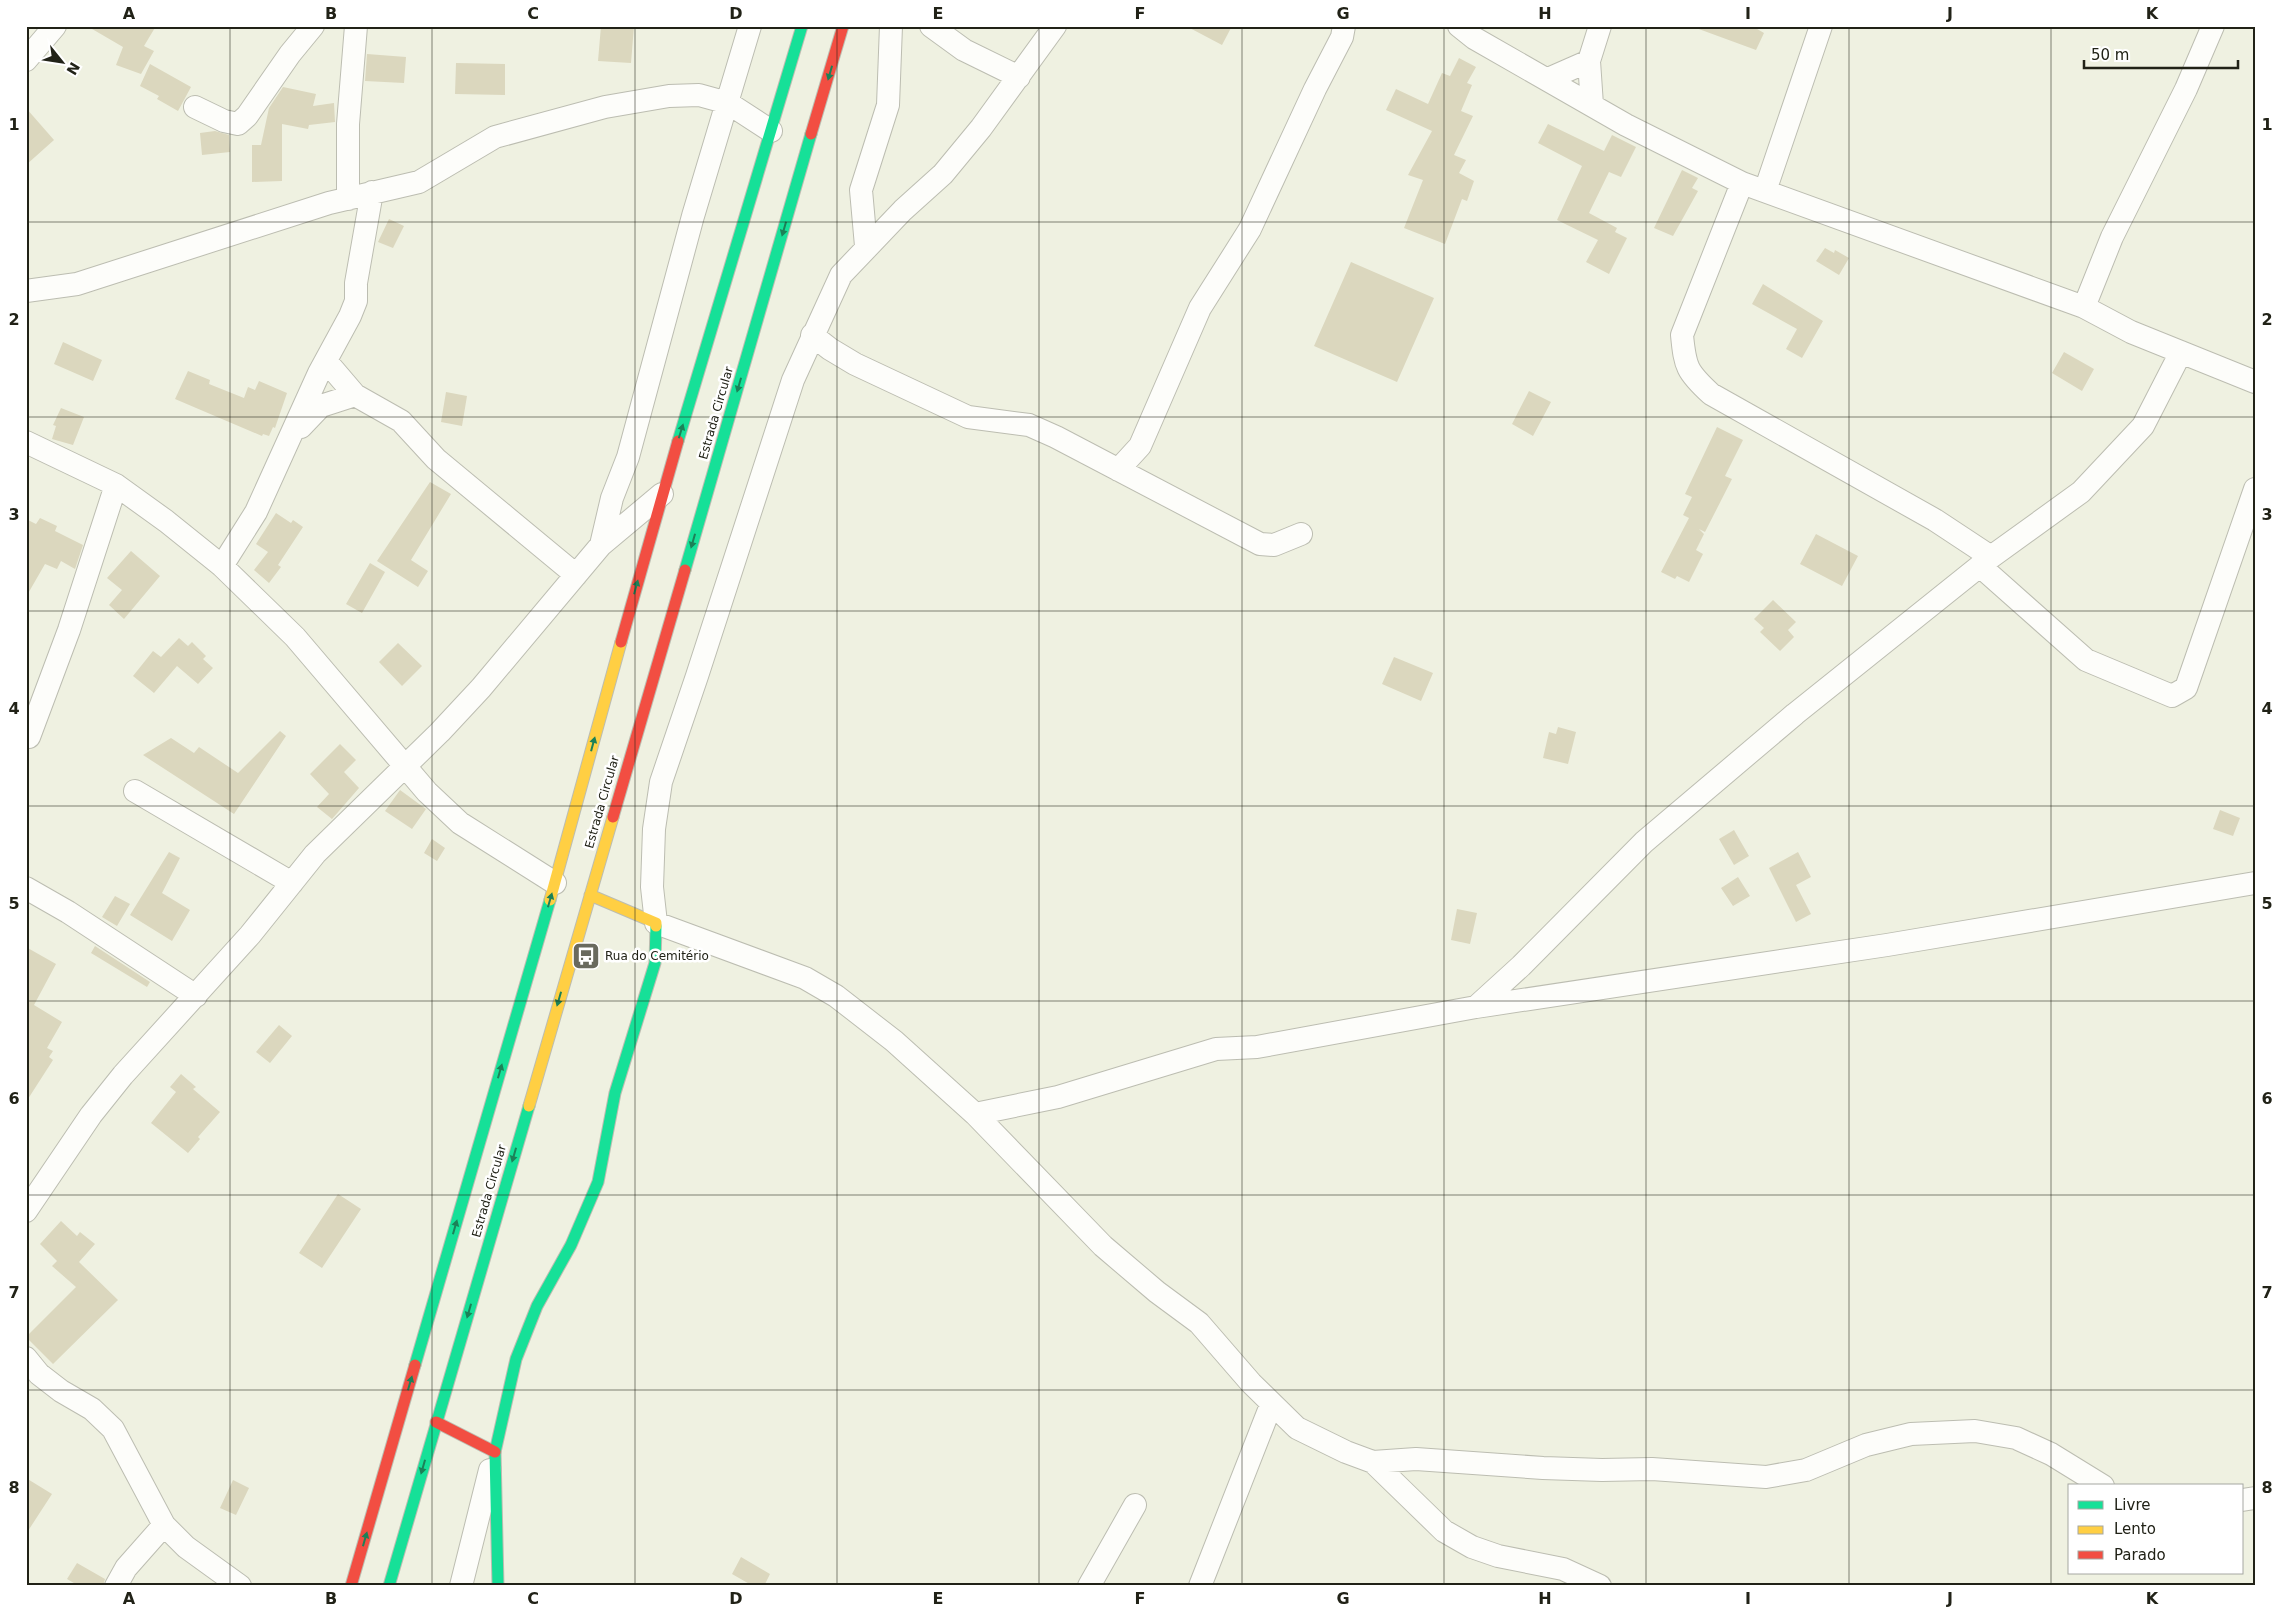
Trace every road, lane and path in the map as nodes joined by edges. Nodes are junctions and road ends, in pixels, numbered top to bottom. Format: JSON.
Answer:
{"nodes":[{"id":1,"x":55,"y":26,"type":"edge"},
{"id":2,"x":312,"y":26,"type":"edge"},
{"id":3,"x":356,"y":26,"type":"edge"},
{"id":4,"x":750,"y":26,"type":"edge"},
{"id":5,"x":802,"y":26,"type":"edge"},
{"id":6,"x":843,"y":26,"type":"edge"},
{"id":7,"x":891,"y":26,"type":"edge"},
{"id":8,"x":931,"y":26,"type":"edge"},
{"id":9,"x":1055,"y":26,"type":"edge"},
{"id":10,"x":1344,"y":26,"type":"edge"},
{"id":11,"x":1459,"y":26,"type":"edge"},
{"id":12,"x":1600,"y":26,"type":"edge"},
{"id":13,"x":1821,"y":26,"type":"edge"},
{"id":14,"x":2213,"y":26,"type":"edge"},
{"id":15,"x":26,"y":60,"type":"edge"},
{"id":16,"x":1589,"y":61,"type":"junction"},
{"id":17,"x":1019,"y":77,"type":"junction"},
{"id":18,"x":1548,"y":79,"type":"junction"},
{"id":19,"x":728,"y":103,"type":"junction"},
{"id":20,"x":1592,"y":105,"type":"junction"},
{"id":21,"x":195,"y":107,"type":"dead end"},
{"id":22,"x":771,"y":131,"type":"junction"},
{"id":23,"x":1742,"y":183,"type":"junction"},
{"id":24,"x":1765,"y":191,"type":"junction"},
{"id":25,"x":372,"y":192,"type":"junction"},
{"id":26,"x":348,"y":200,"type":"junction"},
{"id":27,"x":866,"y":246,"type":"junction"},
{"id":28,"x":26,"y":291,"type":"edge"},
{"id":29,"x":2084,"y":307,"type":"junction"},
{"id":30,"x":812,"y":335,"type":"junction"},
{"id":31,"x":2181,"y":352,"type":"junction"},
{"id":32,"x":326,"y":361,"type":"junction"},
{"id":33,"x":2255,"y":382,"type":"edge"},
{"id":34,"x":355,"y":395,"type":"junction"},
{"id":35,"x":290,"y":438,"type":"junction"},
{"id":36,"x":26,"y":442,"type":"edge"},
{"id":37,"x":1118,"y":470,"type":"junction"},
{"id":38,"x":116,"y":485,"type":"junction"},
{"id":39,"x":2255,"y":489,"type":"edge"},
{"id":40,"x":662,"y":494,"type":"junction"},
{"id":41,"x":1301,"y":534,"type":"dead end"},
{"id":42,"x":601,"y":545,"type":"junction"},
{"id":43,"x":1986,"y":561,"type":"junction"},
{"id":44,"x":222,"y":566,"type":"junction"},
{"id":45,"x":576,"y":575,"type":"junction"},
{"id":46,"x":29,"y":737,"type":"dead end"},
{"id":47,"x":404,"y":765,"type":"junction"},
{"id":48,"x":135,"y":791,"type":"dead end"},
{"id":49,"x":292,"y":883,"type":"junction"},
{"id":50,"x":555,"y":883,"type":"junction"},
{"id":51,"x":2255,"y":883,"type":"edge"},
{"id":52,"x":26,"y":888,"type":"edge"},
{"id":53,"x":590,"y":895,"type":"junction"},
{"id":54,"x":656,"y":923,"type":"junction"},
{"id":55,"x":196,"y":996,"type":"junction"},
{"id":56,"x":1476,"y":1007,"type":"junction"},
{"id":57,"x":975,"y":1114,"type":"junction"},
{"id":58,"x":26,"y":1211,"type":"edge"},
{"id":59,"x":26,"y":1358,"type":"edge"},
{"id":60,"x":1272,"y":1405,"type":"junction"},
{"id":61,"x":436,"y":1422,"type":"junction"},
{"id":62,"x":495,"y":1452,"type":"junction"},
{"id":63,"x":1373,"y":1462,"type":"junction"},
{"id":64,"x":2101,"y":1484,"type":"edge"},
{"id":65,"x":1135,"y":1504,"type":"dead end"},
{"id":66,"x":164,"y":1524,"type":"junction"},
{"id":67,"x":116,"y":1586,"type":"edge"},
{"id":68,"x":240,"y":1586,"type":"edge"},
{"id":69,"x":351,"y":1586,"type":"edge"},
{"id":70,"x":389,"y":1586,"type":"edge"},
{"id":71,"x":461,"y":1586,"type":"edge"},
{"id":72,"x":498,"y":1586,"type":"edge"},
{"id":73,"x":1089,"y":1586,"type":"edge"},
{"id":74,"x":1200,"y":1586,"type":"edge"},
{"id":75,"x":1600,"y":1586,"type":"edge"}],
"edges":[{"from":1,"to":15,"type":"street"},
{"from":2,"to":21,"type":"street"},
{"from":3,"to":26,"type":"street"},
{"from":4,"to":19,"type":"street"},
{"from":5,"to":22,"type":"main road","name":"Estrada Circular"},
{"from":6,"to":53,"type":"main road","name":"Estrada Circular","one_way":true},
{"from":7,"to":27,"type":"street"},
{"from":8,"to":17,"type":"street"},
{"from":9,"to":17,"type":"street"},
{"from":10,"to":37,"type":"street"},
{"from":11,"to":18,"type":"street"},
{"from":12,"to":16,"type":"street"},
{"from":13,"to":24,"type":"street"},
{"from":14,"to":29,"type":"street"},
{"from":16,"to":18,"type":"street"},
{"from":16,"to":20,"type":"street"},
{"from":17,"to":27,"type":"street"},
{"from":18,"to":20,"type":"street"},
{"from":19,"to":22,"type":"street"},
{"from":19,"to":25,"type":"street"},
{"from":19,"to":42,"type":"street"},
{"from":20,"to":23,"type":"street"},
{"from":40,"to":22,"type":"main road","name":"Estrada Circular","one_way":true},
{"from":23,"to":24,"type":"street"},
{"from":23,"to":43,"type":"street"},
{"from":24,"to":29,"type":"street"},
{"from":25,"to":26,"type":"street"},
{"from":25,"to":32,"type":"street"},
{"from":26,"to":28,"type":"street"},
{"from":27,"to":30,"type":"street"},
{"from":29,"to":31,"type":"street"},
{"from":30,"to":37,"type":"street"},
{"from":30,"to":54,"type":"street"},
{"from":31,"to":33,"type":"street"},
{"from":31,"to":43,"type":"street"},
{"from":32,"to":34,"type":"street"},
{"from":32,"to":35,"type":"street"},
{"from":34,"to":35,"type":"street"},
{"from":34,"to":45,"type":"street"},
{"from":35,"to":44,"type":"street"},
{"from":36,"to":38,"type":"street"},
{"from":37,"to":41,"type":"street"},
{"from":38,"to":44,"type":"street"},
{"from":38,"to":46,"type":"street"},
{"from":39,"to":43,"type":"street"},
{"from":40,"to":42,"type":"street"},
{"from":50,"to":40,"type":"main road","name":"Estrada Circular","one_way":true},
{"from":42,"to":45,"type":"street"},
{"from":43,"to":56,"type":"street"},
{"from":44,"to":47,"type":"street"},
{"from":45,"to":47,"type":"street"},
{"from":47,"to":49,"type":"street"},
{"from":47,"to":50,"type":"street"},
{"from":48,"to":49,"type":"street"},
{"from":49,"to":55,"type":"street"},
{"from":69,"to":50,"type":"main road","name":"Estrada Circular","one_way":true},
{"from":51,"to":56,"type":"street"},
{"from":52,"to":55,"type":"street"},
{"from":53,"to":54,"type":"main road"},
{"from":53,"to":61,"type":"main road","name":"Estrada Circular","one_way":true},
{"from":54,"to":57,"type":"street"},
{"from":54,"to":62,"type":"main road"},
{"from":55,"to":58,"type":"street"},
{"from":56,"to":57,"type":"street"},
{"from":57,"to":60,"type":"street"},
{"from":59,"to":66,"type":"street"},
{"from":60,"to":63,"type":"street"},
{"from":60,"to":74,"type":"street"},
{"from":61,"to":62,"type":"main road"},
{"from":61,"to":70,"type":"main road","name":"Estrada Circular","one_way":true},
{"from":62,"to":71,"type":"street"},
{"from":62,"to":72,"type":"main road"},
{"from":63,"to":64,"type":"street"},
{"from":63,"to":75,"type":"street"},
{"from":65,"to":73,"type":"street"},
{"from":66,"to":67,"type":"street"},
{"from":66,"to":68,"type":"street"}]}
